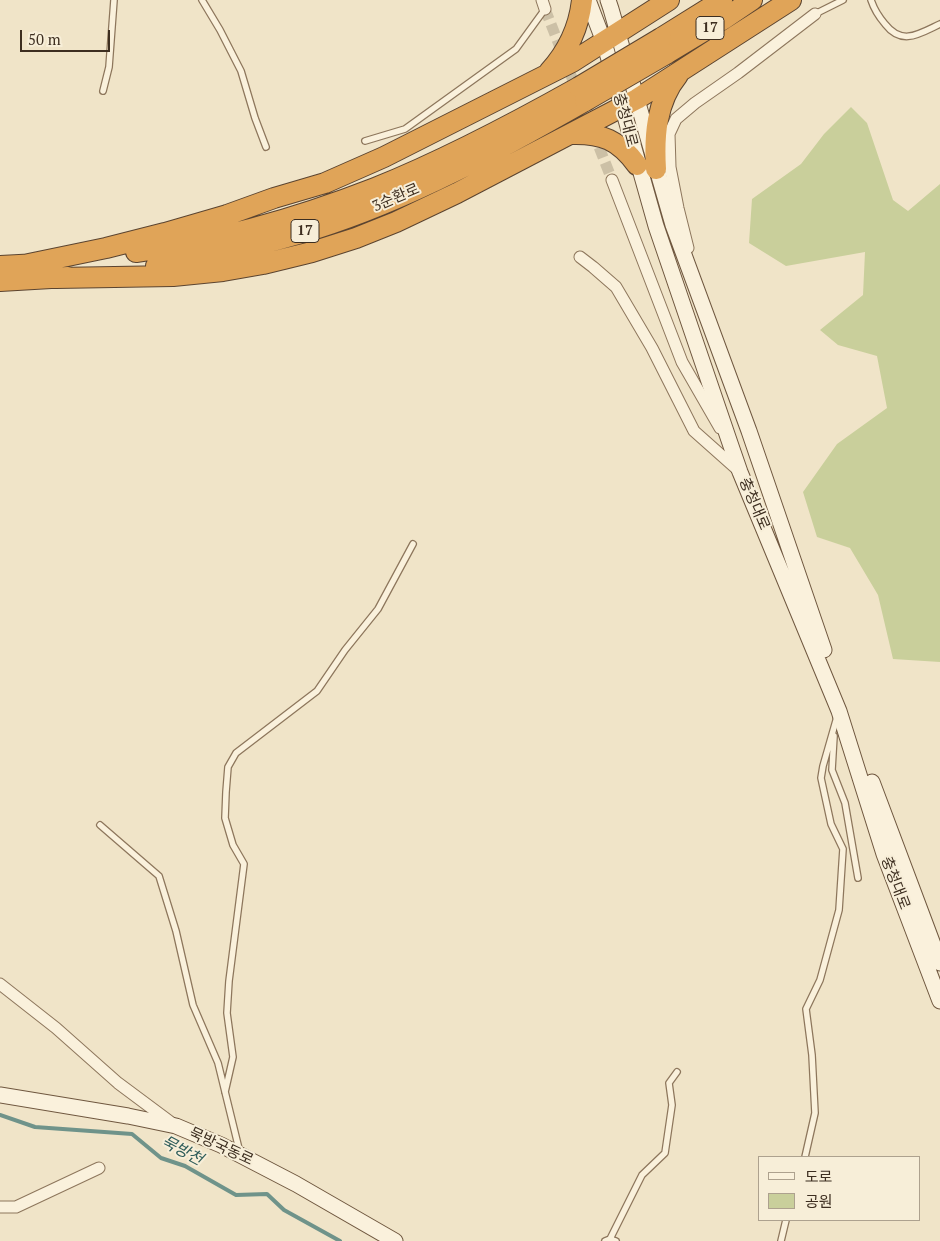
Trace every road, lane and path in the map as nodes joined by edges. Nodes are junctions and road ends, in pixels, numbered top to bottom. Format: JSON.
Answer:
{"nodes":[{"id":1,"x":114,"y":0,"type":"edge"},
{"id":2,"x":202,"y":0,"type":"edge"},
{"id":3,"x":582,"y":0,"type":"edge"},
{"id":4,"x":588,"y":0,"type":"edge"},
{"id":5,"x":608,"y":0,"type":"edge"},
{"id":6,"x":668,"y":0,"type":"edge"},
{"id":7,"x":722,"y":0,"type":"edge"},
{"id":8,"x":752,"y":0,"type":"edge"},
{"id":9,"x":791,"y":0,"type":"edge"},
{"id":10,"x":843,"y":0,"type":"edge"},
{"id":11,"x":871,"y":0,"type":"edge"},
{"id":12,"x":544,"y":4,"type":"edge"},
{"id":13,"x":815,"y":14,"type":"joint"},
{"id":14,"x":940,"y":24,"type":"edge"},
{"id":15,"x":618,"y":33,"type":"junction"},
{"id":16,"x":663,"y":46,"type":"junction"},
{"id":17,"x":572,"y":62,"type":"junction"},
{"id":18,"x":682,"y":70,"type":"junction"},
{"id":19,"x":546,"y":75,"type":"junction"},
{"id":20,"x":658,"y":85,"type":"junction"},
{"id":21,"x":103,"y":90,"type":"dead end"},
{"id":22,"x":582,"y":94,"type":"junction"},
{"id":23,"x":629,"y":103,"type":"junction"},
{"id":24,"x":598,"y":119,"type":"junction"},
{"id":25,"x":569,"y":134,"type":"junction"},
{"id":26,"x":365,"y":141,"type":"dead end"},
{"id":27,"x":266,"y":147,"type":"dead end"},
{"id":28,"x":647,"y":167,"type":"junction"},
{"id":29,"x":612,"y":180,"type":"tunnel mouth"},
{"id":30,"x":580,"y":257,"type":"dead end"},
{"id":31,"x":24,"y":265,"type":"junction"},
{"id":32,"x":0,"y":266,"type":"edge"},
{"id":33,"x":56,"y":278,"type":"junction"},
{"id":34,"x":0,"y":282,"type":"edge"},
{"id":35,"x":700,"y":298,"type":"junction"},
{"id":36,"x":731,"y":446,"type":"junction"},
{"id":37,"x":740,"y":472,"type":"junction"},
{"id":38,"x":413,"y":544,"type":"dead end"},
{"id":39,"x":837,"y":717,"type":"junction"},
{"id":40,"x":100,"y":825,"type":"dead end"},
{"id":41,"x":858,"y":878,"type":"dead end"},
{"id":42,"x":940,"y":963,"type":"edge"},
{"id":43,"x":0,"y":984,"type":"edge"},
{"id":44,"x":940,"y":1000,"type":"edge"},
{"id":45,"x":678,"y":1072,"type":"dead end"},
{"id":46,"x":225,"y":1092,"type":"junction"},
{"id":47,"x":0,"y":1095,"type":"edge"},
{"id":48,"x":176,"y":1126,"type":"junction"},
{"id":49,"x":240,"y":1155,"type":"junction"},
{"id":50,"x":805,"y":1156,"type":"edge"},
{"id":51,"x":99,"y":1168,"type":"dead end"},
{"id":52,"x":0,"y":1207,"type":"edge"},
{"id":53,"x":786,"y":1221,"type":"edge"},
{"id":54,"x":610,"y":1240,"type":"edge"},
{"id":55,"x":395,"y":1241,"type":"edge"},
{"id":56,"x":781,"y":1241,"type":"edge"}],
"edges":[{"from":1,"to":21,"type":"lane"},
{"from":2,"to":27,"type":"lane"},
{"from":3,"to":19,"type":"highway"},
{"from":4,"to":15,"type":"main road","name":"충청대로"},
{"from":5,"to":15,"type":"main road","name":"충청대로"},
{"from":6,"to":15,"type":"highway"},
{"from":7,"to":16,"type":"highway","name":"3순환로","number":"17"},
{"from":8,"to":16,"type":"highway","name":"3순환로","number":"17"},
{"from":9,"to":18,"type":"highway"},
{"from":10,"to":13,"type":"lane"},
{"from":11,"to":14,"type":"lane"},
{"from":12,"to":26,"type":"lane"},
{"from":13,"to":35,"type":"street"},
{"from":15,"to":17,"type":"highway"},
{"from":15,"to":20,"type":"highway"},
{"from":15,"to":23,"type":"main road","name":"충청대로"},
{"from":16,"to":22,"type":"highway","name":"3순환로","number":"17","bridge":true},
{"from":17,"to":19,"type":"highway"},
{"from":17,"to":24,"type":"highway"},
{"from":18,"to":20,"type":"highway"},
{"from":18,"to":28,"type":"highway"},
{"from":19,"to":31,"type":"highway"},
{"from":20,"to":23,"type":"highway"},
{"from":22,"to":31,"type":"highway","name":"3순환로","number":"17"},
{"from":22,"to":33,"type":"highway","name":"3순환로","number":"17"},
{"from":23,"to":24,"type":"highway"},
{"from":23,"to":28,"type":"main road","name":"충청대로"},
{"from":24,"to":25,"type":"highway"},
{"from":25,"to":28,"type":"highway"},
{"from":25,"to":33,"type":"highway"},
{"from":28,"to":35,"type":"main road","name":"충청대로"},
{"from":28,"to":36,"type":"main road","name":"충청대로"},
{"from":29,"to":36,"type":"street"},
{"from":30,"to":37,"type":"street"},
{"from":31,"to":32,"type":"highway","name":"3순환로","number":"17"},
{"from":33,"to":34,"type":"highway","name":"3순환로","number":"17"},
{"from":35,"to":42,"type":"main road","name":"충청대로"},
{"from":36,"to":37,"type":"main road","name":"충청대로"},
{"from":37,"to":39,"type":"main road","name":"충청대로"},
{"from":38,"to":46,"type":"lane"},
{"from":39,"to":41,"type":"lane"},
{"from":39,"to":44,"type":"main road","name":"충청대로"},
{"from":39,"to":50,"type":"lane"},
{"from":40,"to":46,"type":"lane"},
{"from":43,"to":48,"type":"street"},
{"from":45,"to":54,"type":"lane"},
{"from":46,"to":49,"type":"lane"},
{"from":47,"to":48,"type":"main road","name":"묵방국동로"},
{"from":48,"to":49,"type":"main road","name":"묵방국동로"},
{"from":49,"to":55,"type":"main road","name":"묵방국동로"},
{"from":51,"to":52,"type":"street"},
{"from":53,"to":56,"type":"lane"}]}
